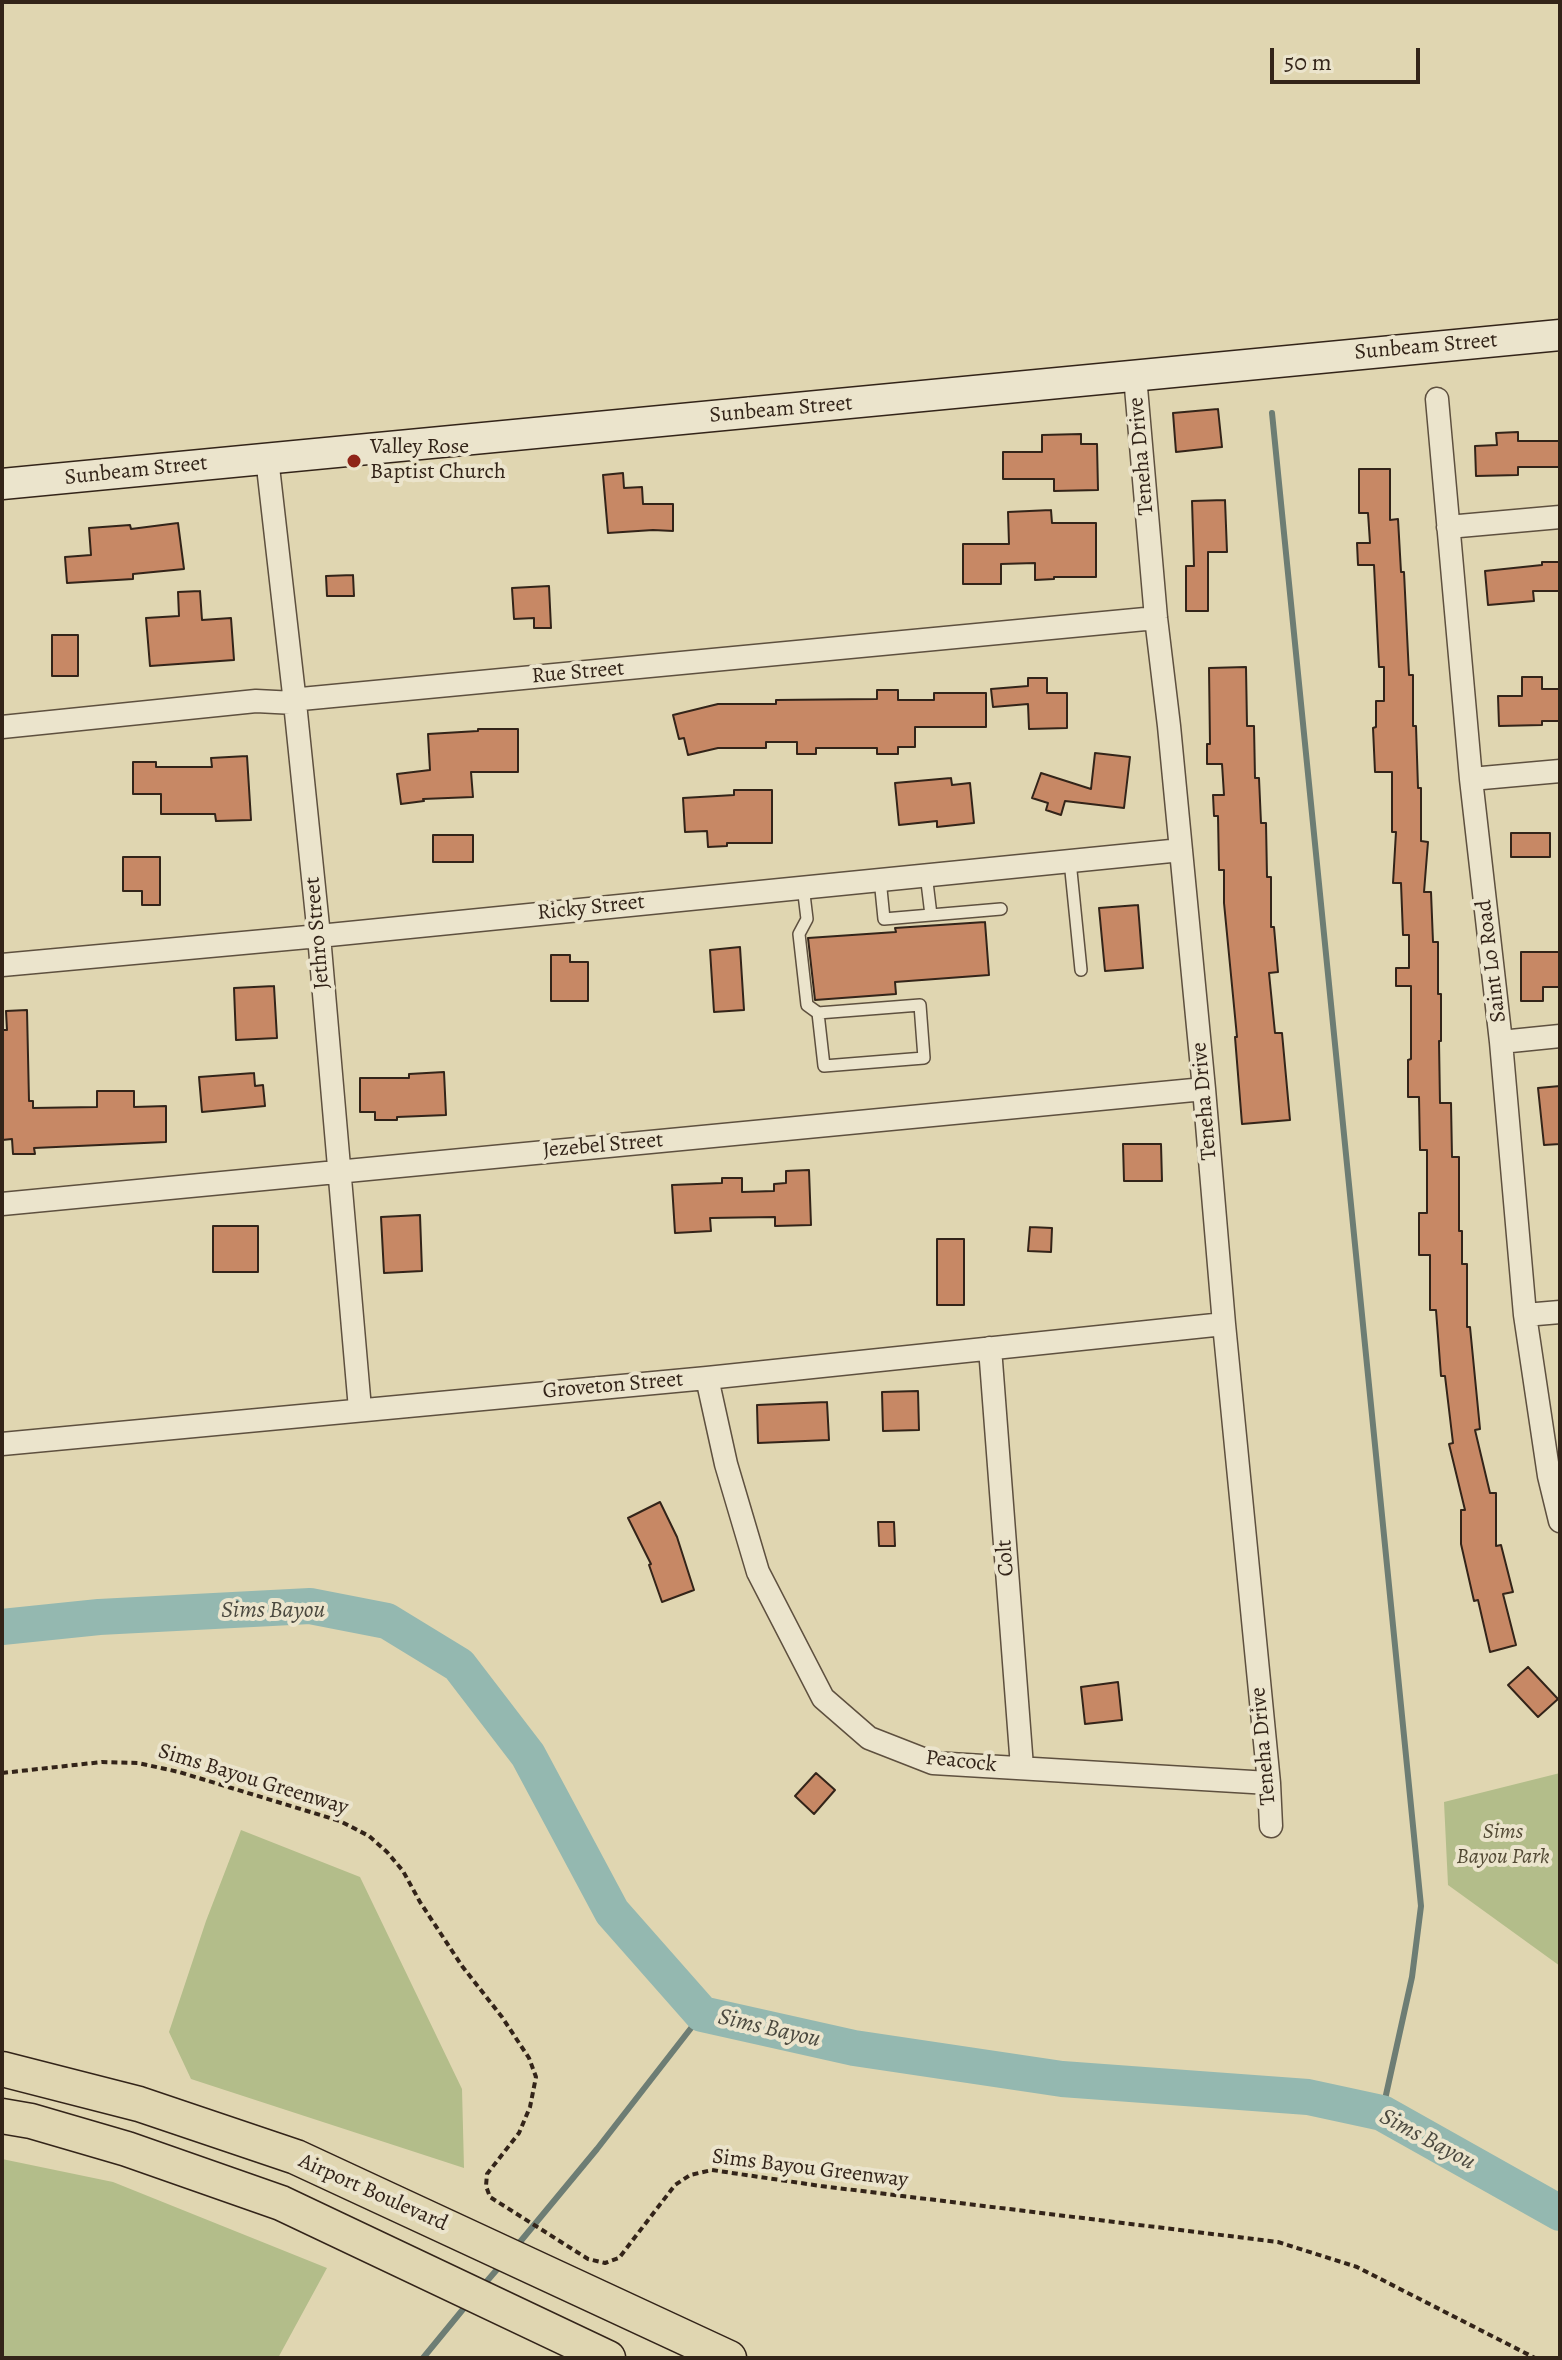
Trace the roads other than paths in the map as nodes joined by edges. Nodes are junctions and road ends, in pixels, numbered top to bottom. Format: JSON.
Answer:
{"nodes":[{"id":1,"x":1560,"y":335,"type":"edge"},
{"id":2,"x":1135,"y":376,"type":"junction"},
{"id":3,"x":1437,"y":399,"type":"dead end"},
{"id":4,"x":267,"y":458,"type":"junction"},
{"id":5,"x":2,"y":484,"type":"edge"},
{"id":6,"x":1560,"y":517,"type":"edge"},
{"id":7,"x":1448,"y":527,"type":"junction"},
{"id":8,"x":1156,"y":618,"type":"junction"},
{"id":9,"x":295,"y":703,"type":"junction"},
{"id":10,"x":2,"y":727,"type":"edge"},
{"id":11,"x":1560,"y":771,"type":"edge"},
{"id":12,"x":1471,"y":779,"type":"junction"},
{"id":13,"x":1181,"y":850,"type":"junction"},
{"id":14,"x":1070,"y":861,"type":"junction"},
{"id":15,"x":926,"y":874,"type":"junction"},
{"id":16,"x":880,"y":879,"type":"junction"},
{"id":17,"x":803,"y":886,"type":"junction"},
{"id":18,"x":1001,"y":909,"type":"dead end"},
{"id":19,"x":931,"y":915,"type":"junction"},
{"id":20,"x":319,"y":936,"type":"junction"},
{"id":21,"x":2,"y":965,"type":"edge"},
{"id":22,"x":1081,"y":970,"type":"dead end"},
{"id":23,"x":818,"y":1013,"type":"junction"},
{"id":24,"x":1560,"y":1036,"type":"edge"},
{"id":25,"x":1501,"y":1042,"type":"junction"},
{"id":26,"x":1204,"y":1089,"type":"junction"},
{"id":27,"x":338,"y":1172,"type":"junction"},
{"id":28,"x":2,"y":1204,"type":"edge"},
{"id":29,"x":1560,"y":1312,"type":"edge"},
{"id":30,"x":1525,"y":1315,"type":"junction"},
{"id":31,"x":1224,"y":1324,"type":"junction"},
{"id":32,"x":990,"y":1348,"type":"junction"},
{"id":33,"x":707,"y":1378,"type":"junction"},
{"id":34,"x":360,"y":1409,"type":"junction"},
{"id":35,"x":2,"y":1444,"type":"edge"},
{"id":36,"x":1560,"y":1521,"type":"edge"},
{"id":37,"x":1022,"y":1767,"type":"junction"},
{"id":38,"x":1269,"y":1783,"type":"junction"},
{"id":39,"x":1271,"y":1826,"type":"dead end"},
{"id":40,"x":2,"y":2069,"type":"edge"},
{"id":41,"x":139,"y":2104,"type":"junction"},
{"id":42,"x":2,"y":2116,"type":"edge"},
{"id":43,"x":127,"y":2149,"type":"junction"},
{"id":44,"x":608,"y":2358,"type":"edge"},
{"id":45,"x":729,"y":2358,"type":"edge"}],
"edges":[{"from":1,"to":2,"type":"street","name":"Sunbeam Street"},
{"from":2,"to":4,"type":"street","name":"Sunbeam Street"},
{"from":2,"to":8,"type":"street","name":"Teneha Drive"},
{"from":3,"to":7,"type":"street","name":"Saint Lo Road"},
{"from":4,"to":5,"type":"street","name":"Sunbeam Street"},
{"from":4,"to":9,"type":"street","name":"Jethro Street"},
{"from":6,"to":7,"type":"street"},
{"from":7,"to":12,"type":"street","name":"Saint Lo Road"},
{"from":8,"to":9,"type":"street","name":"Rue Street"},
{"from":8,"to":13,"type":"street","name":"Teneha Drive"},
{"from":9,"to":10,"type":"street","name":"Rue Street"},
{"from":9,"to":20,"type":"street","name":"Jethro Street"},
{"from":11,"to":12,"type":"street"},
{"from":12,"to":25,"type":"street","name":"Saint Lo Road"},
{"from":13,"to":14,"type":"street","name":"Ricky Street"},
{"from":13,"to":26,"type":"street","name":"Teneha Drive"},
{"from":14,"to":15,"type":"street","name":"Ricky Street"},
{"from":14,"to":22,"type":"lane"},
{"from":15,"to":16,"type":"street","name":"Ricky Street"},
{"from":15,"to":19,"type":"lane"},
{"from":16,"to":17,"type":"street","name":"Ricky Street"},
{"from":16,"to":19,"type":"lane"},
{"from":17,"to":20,"type":"street","name":"Ricky Street"},
{"from":17,"to":23,"type":"lane"},
{"from":18,"to":19,"type":"lane"},
{"from":20,"to":21,"type":"street","name":"Ricky Street"},
{"from":20,"to":27,"type":"street","name":"Jethro Street"},
{"from":23,"to":23,"type":"lane"},
{"from":24,"to":25,"type":"street"},
{"from":25,"to":30,"type":"street","name":"Saint Lo Road"},
{"from":26,"to":27,"type":"street","name":"Jezebel Street"},
{"from":26,"to":31,"type":"street","name":"Teneha Drive"},
{"from":27,"to":28,"type":"street","name":"Jezebel Street"},
{"from":27,"to":34,"type":"street","name":"Jethro Street"},
{"from":29,"to":30,"type":"street"},
{"from":30,"to":36,"type":"street","name":"Saint Lo Road"},
{"from":31,"to":32,"type":"street","name":"Groveton Street"},
{"from":31,"to":38,"type":"street","name":"Teneha Drive"},
{"from":32,"to":33,"type":"street","name":"Groveton Street"},
{"from":32,"to":37,"type":"street","name":"Colt"},
{"from":33,"to":34,"type":"street","name":"Groveton Street"},
{"from":33,"to":37,"type":"street","name":"Peacock"},
{"from":34,"to":35,"type":"street","name":"Groveton Street"},
{"from":37,"to":38,"type":"street","name":"Peacock"},
{"from":38,"to":39,"type":"street","name":"Teneha Drive"},
{"from":40,"to":41,"type":"main road","name":"Airport Boulevard"},
{"from":41,"to":43,"type":"main road"},
{"from":41,"to":45,"type":"main road","name":"Airport Boulevard"},
{"from":42,"to":43,"type":"main road","name":"Airport Boulevard"},
{"from":43,"to":44,"type":"main road","name":"Airport Boulevard"}]}
